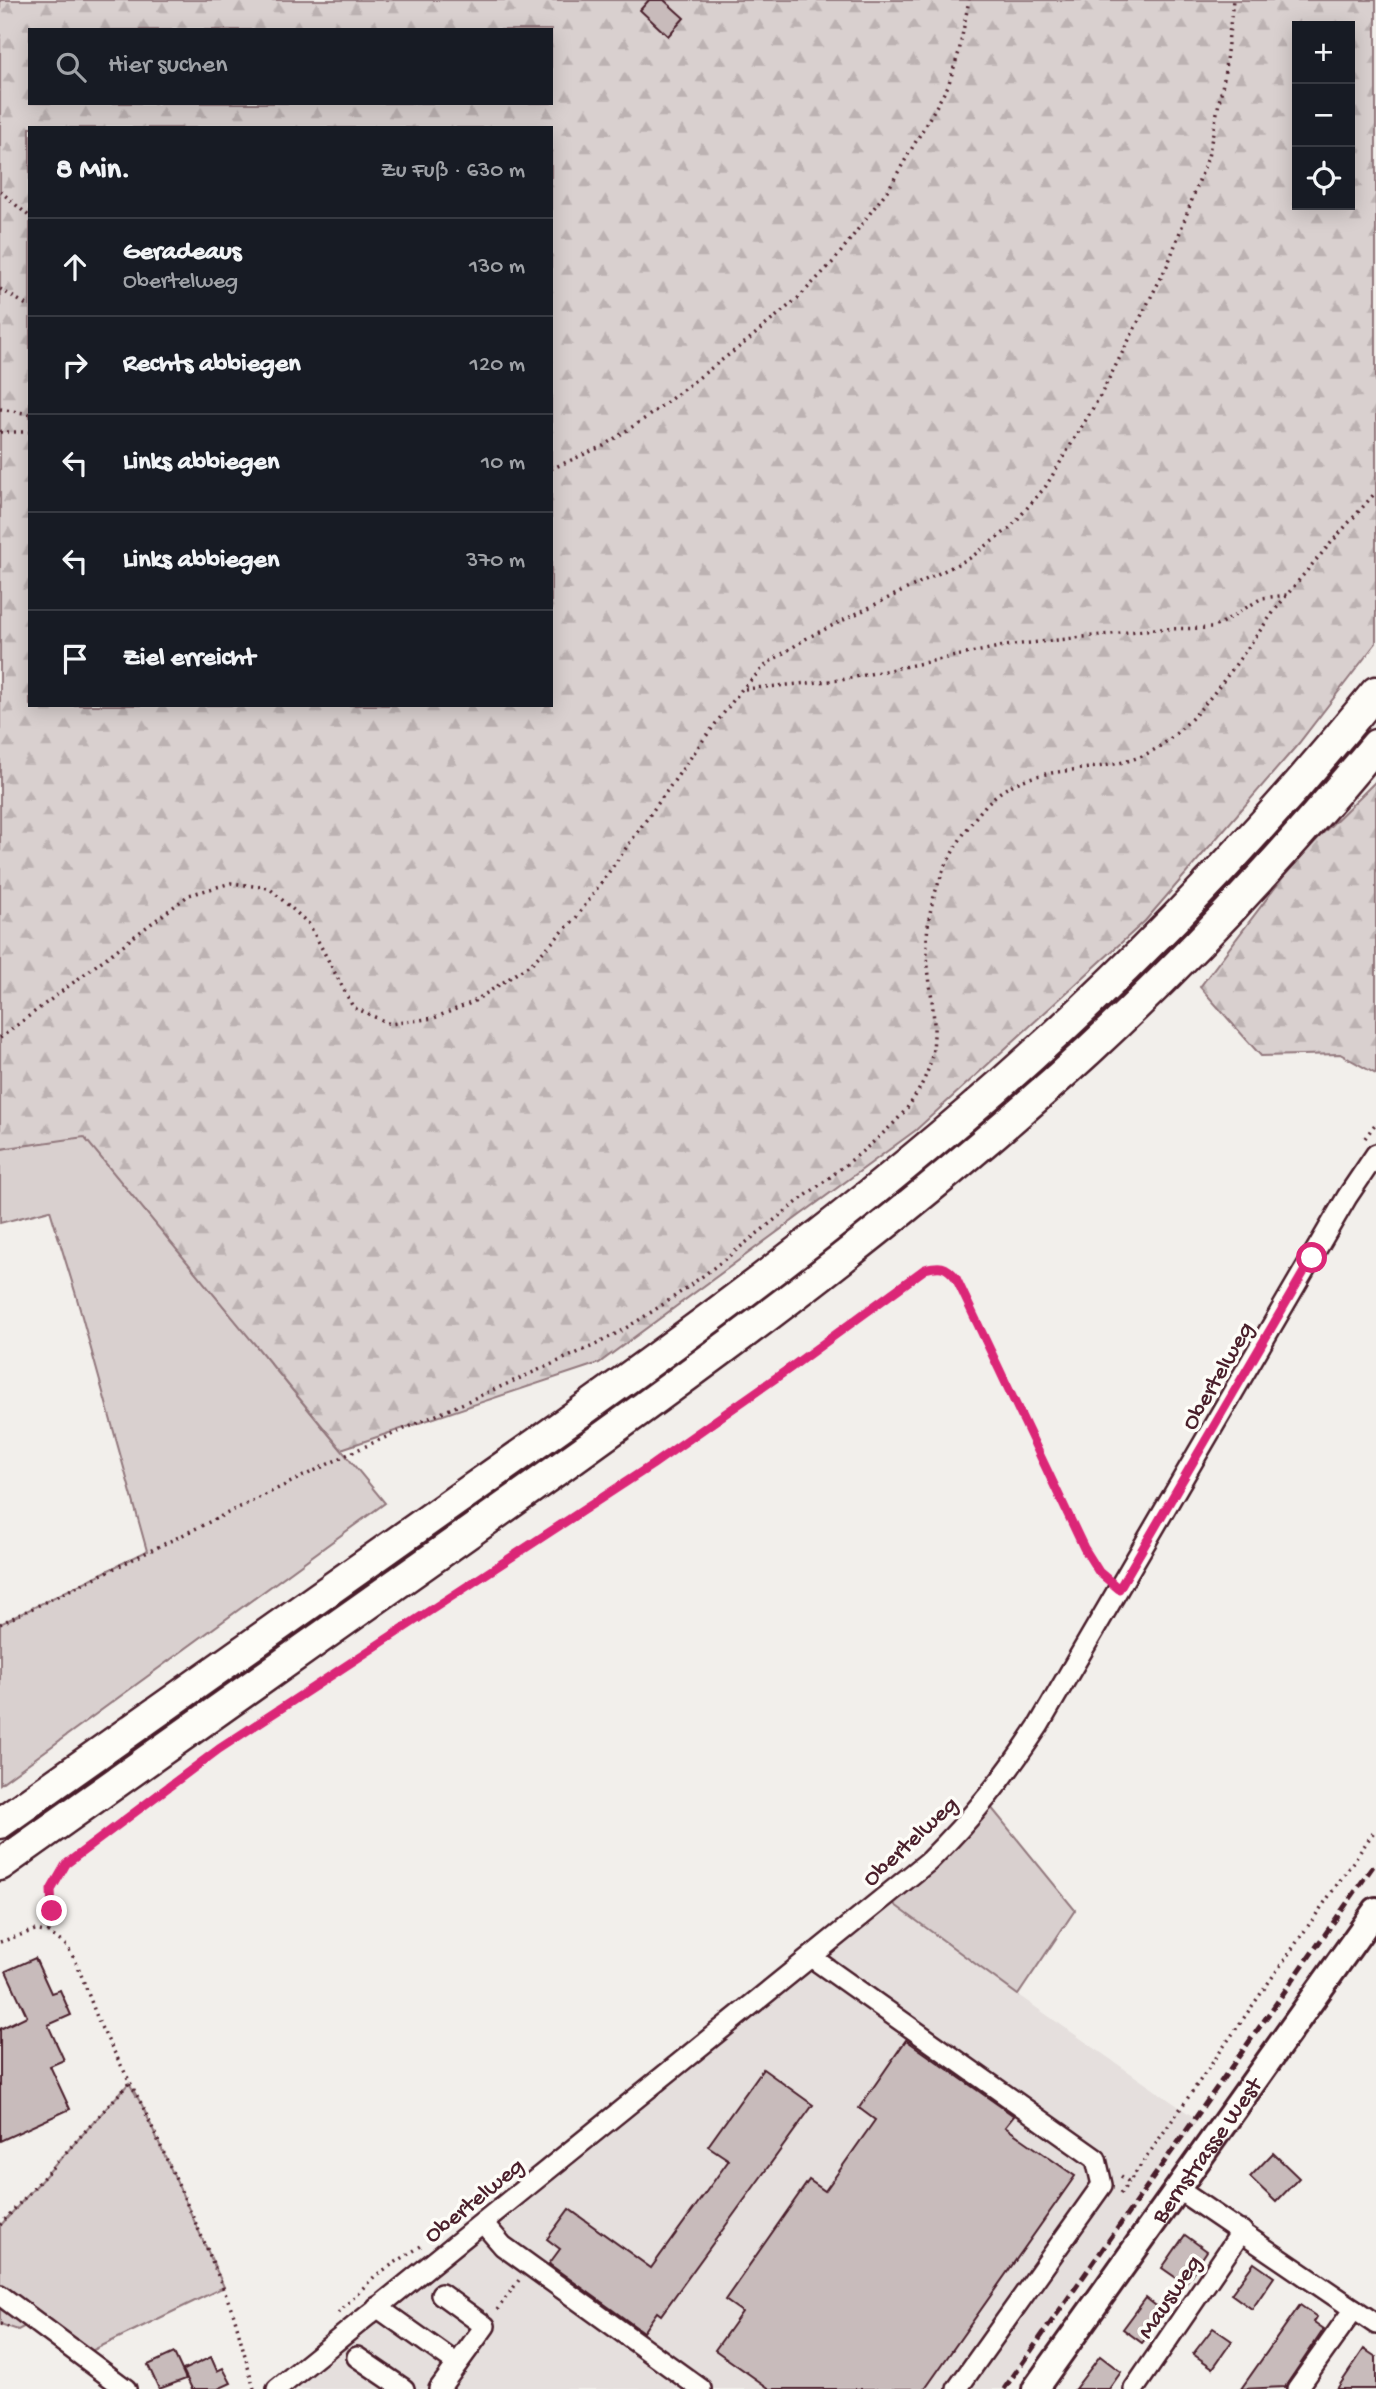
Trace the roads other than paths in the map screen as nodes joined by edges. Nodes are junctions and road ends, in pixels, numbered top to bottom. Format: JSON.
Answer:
{"nodes":[{"id":1,"x":1376,"y":692,"type":"edge"},
{"id":2,"x":1376,"y":746,"type":"edge"},
{"id":3,"x":1369,"y":1148,"type":"edge"},
{"id":4,"x":0,"y":1823,"type":"edge"},
{"id":5,"x":0,"y":1865,"type":"edge"},
{"id":6,"x":1376,"y":1910,"type":"edge"},
{"id":7,"x":811,"y":1957,"type":"junction"},
{"id":8,"x":1177,"y":2188,"type":"junction"},
{"id":9,"x":483,"y":2223,"type":"junction"},
{"id":10,"x":1242,"y":2231,"type":"junction"},
{"id":11,"x":441,"y":2294,"type":"dead end"},
{"id":12,"x":0,"y":2295,"type":"edge"},
{"id":13,"x":377,"y":2307,"type":"junction"},
{"id":14,"x":1368,"y":2314,"type":"edge"},
{"id":15,"x":357,"y":2357,"type":"dead end"},
{"id":16,"x":457,"y":2364,"type":"junction"},
{"id":17,"x":126,"y":2389,"type":"edge"},
{"id":18,"x":278,"y":2389,"type":"edge"},
{"id":19,"x":404,"y":2389,"type":"edge"},
{"id":20,"x":439,"y":2389,"type":"edge"},
{"id":21,"x":701,"y":2389,"type":"edge"},
{"id":22,"x":957,"y":2389,"type":"edge"},
{"id":23,"x":1035,"y":2389,"type":"edge"},
{"id":24,"x":1134,"y":2389,"type":"edge"},
{"id":25,"x":1297,"y":2389,"type":"edge"}],
"edges":[{"from":1,"to":4,"type":"highway"},
{"from":2,"to":5,"type":"highway"},
{"from":3,"to":7,"type":"street","name":"Obertelweg"},
{"from":6,"to":8,"type":"main road","name":"Bernstrasse West"},
{"from":7,"to":9,"type":"street","name":"Obertelweg"},
{"from":7,"to":22,"type":"street"},
{"from":8,"to":10,"type":"street"},
{"from":8,"to":23,"type":"main road","name":"Bernstrasse West"},
{"from":9,"to":13,"type":"street","name":"Obertelweg"},
{"from":9,"to":21,"type":"street"},
{"from":10,"to":14,"type":"street"},
{"from":10,"to":24,"type":"street","name":"Mausweg"},
{"from":11,"to":16,"type":"street"},
{"from":12,"to":17,"type":"street"},
{"from":13,"to":16,"type":"street"},
{"from":13,"to":18,"type":"street","name":"Obertelweg"},
{"from":14,"to":25,"type":"street"},
{"from":15,"to":19,"type":"street"},
{"from":16,"to":20,"type":"street"}]}
